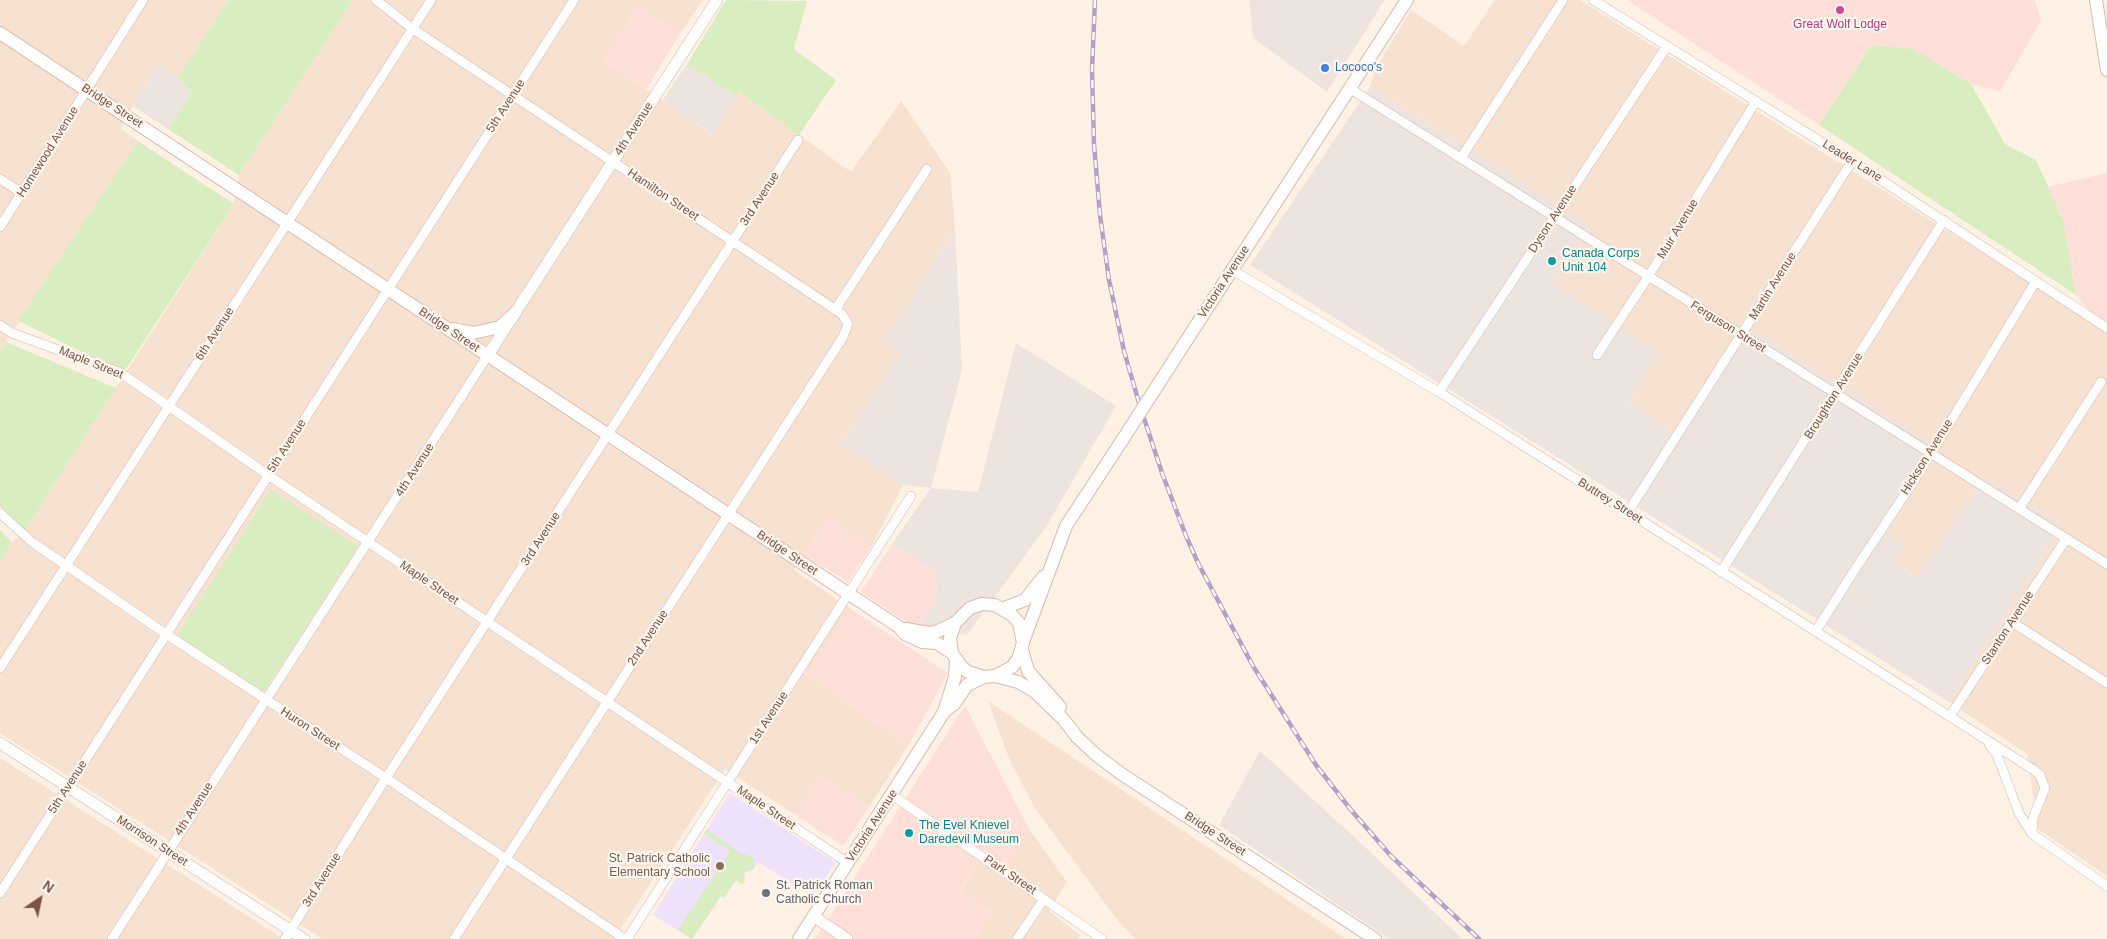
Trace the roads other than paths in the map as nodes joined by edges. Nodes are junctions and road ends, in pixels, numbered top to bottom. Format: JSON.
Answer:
{"nodes":[{"id":1,"x":143,"y":0,"type":"edge"},
{"id":2,"x":376,"y":0,"type":"edge"},
{"id":3,"x":431,"y":0,"type":"edge"},
{"id":4,"x":574,"y":0,"type":"edge"},
{"id":5,"x":717,"y":0,"type":"edge"},
{"id":6,"x":1407,"y":0,"type":"edge"},
{"id":7,"x":1563,"y":0,"type":"edge"},
{"id":8,"x":1593,"y":0,"type":"edge"},
{"id":9,"x":2096,"y":0,"type":"edge"},
{"id":10,"x":413,"y":28,"type":"junction"},
{"id":11,"x":0,"y":33,"type":"edge"},
{"id":12,"x":1667,"y":46,"type":"junction"},
{"id":13,"x":2107,"y":70,"type":"edge"},
{"id":14,"x":1349,"y":88,"type":"junction"},
{"id":15,"x":87,"y":89,"type":"junction"},
{"id":16,"x":513,"y":95,"type":"junction"},
{"id":17,"x":1756,"y":101,"type":"junction"},
{"id":18,"x":798,"y":140,"type":"dead end"},
{"id":19,"x":1461,"y":158,"type":"junction"},
{"id":20,"x":1852,"y":161,"type":"junction"},
{"id":21,"x":613,"y":162,"type":"junction"},
{"id":22,"x":927,"y":168,"type":"dead end"},
{"id":23,"x":0,"y":179,"type":"edge"},
{"id":24,"x":22,"y":193,"type":"junction"},
{"id":25,"x":1555,"y":217,"type":"junction"},
{"id":26,"x":1944,"y":220,"type":"junction"},
{"id":27,"x":288,"y":221,"type":"junction"},
{"id":28,"x":0,"y":227,"type":"edge"},
{"id":29,"x":732,"y":242,"type":"junction"},
{"id":30,"x":1232,"y":270,"type":"junction"},
{"id":31,"x":1648,"y":277,"type":"junction"},
{"id":32,"x":2036,"y":281,"type":"junction"},
{"id":33,"x":388,"y":289,"type":"junction"},
{"id":34,"x":835,"y":310,"type":"junction"},
{"id":35,"x":515,"y":313,"type":"junction"},
{"id":36,"x":0,"y":325,"type":"edge"},
{"id":37,"x":446,"y":327,"type":"junction"},
{"id":38,"x":2107,"y":328,"type":"edge"},
{"id":39,"x":1741,"y":336,"type":"junction"},
{"id":40,"x":843,"y":337,"type":"joint"},
{"id":41,"x":488,"y":355,"type":"junction"},
{"id":42,"x":1597,"y":355,"type":"dead end"},
{"id":43,"x":2101,"y":382,"type":"dead end"},
{"id":44,"x":1439,"y":392,"type":"junction"},
{"id":45,"x":1835,"y":394,"type":"junction"},
{"id":46,"x":168,"y":406,"type":"junction"},
{"id":47,"x":608,"y":435,"type":"junction"},
{"id":48,"x":1930,"y":454,"type":"junction"},
{"id":49,"x":268,"y":475,"type":"junction"},
{"id":50,"x":911,"y":496,"type":"dead end"},
{"id":51,"x":2019,"y":509,"type":"junction"},
{"id":52,"x":1628,"y":512,"type":"junction"},
{"id":53,"x":0,"y":513,"type":"edge"},
{"id":54,"x":729,"y":514,"type":"junction"},
{"id":55,"x":2066,"y":539,"type":"junction"},
{"id":56,"x":368,"y":542,"type":"junction"},
{"id":57,"x":66,"y":564,"type":"junction"},
{"id":58,"x":2107,"y":564,"type":"edge"},
{"id":59,"x":1049,"y":569,"type":"junction"},
{"id":60,"x":1721,"y":572,"type":"junction"},
{"id":61,"x":849,"y":594,"type":"junction"},
{"id":62,"x":1004,"y":608,"type":"junction"},
{"id":63,"x":486,"y":622,"type":"junction"},
{"id":64,"x":2012,"y":622,"type":"junction"},
{"id":65,"x":955,"y":623,"type":"junction"},
{"id":66,"x":899,"y":627,"type":"junction"},
{"id":67,"x":1816,"y":632,"type":"junction"},
{"id":68,"x":166,"y":634,"type":"junction"},
{"id":69,"x":1022,"y":646,"type":"junction"},
{"id":70,"x":954,"y":656,"type":"junction"},
{"id":71,"x":0,"y":668,"type":"edge"},
{"id":72,"x":990,"y":676,"type":"junction"},
{"id":73,"x":2107,"y":683,"type":"edge"},
{"id":74,"x":266,"y":700,"type":"junction"},
{"id":75,"x":607,"y":702,"type":"junction"},
{"id":76,"x":944,"y":712,"type":"junction"},
{"id":77,"x":1950,"y":716,"type":"junction"},
{"id":78,"x":1064,"y":720,"type":"junction"},
{"id":79,"x":1984,"y":738,"type":"junction"},
{"id":80,"x":0,"y":743,"type":"edge"},
{"id":81,"x":386,"y":778,"type":"junction"},
{"id":82,"x":728,"y":782,"type":"junction"},
{"id":83,"x":68,"y":787,"type":"junction"},
{"id":84,"x":892,"y":795,"type":"junction"},
{"id":85,"x":2032,"y":834,"type":"junction"},
{"id":86,"x":167,"y":851,"type":"junction"},
{"id":87,"x":505,"y":857,"type":"junction"},
{"id":88,"x":848,"y":864,"type":"junction"},
{"id":89,"x":2107,"y":886,"type":"edge"},
{"id":90,"x":0,"y":893,"type":"edge"},
{"id":91,"x":1044,"y":899,"type":"junction"},
{"id":92,"x":813,"y":916,"type":"junction"},
{"id":93,"x":288,"y":935,"type":"edge"},
{"id":94,"x":112,"y":939,"type":"edge"},
{"id":95,"x":304,"y":939,"type":"edge"},
{"id":96,"x":454,"y":939,"type":"edge"},
{"id":97,"x":626,"y":939,"type":"edge"},
{"id":98,"x":799,"y":939,"type":"edge"},
{"id":99,"x":847,"y":939,"type":"edge"},
{"id":100,"x":1017,"y":939,"type":"edge"},
{"id":101,"x":1102,"y":939,"type":"edge"},
{"id":102,"x":1375,"y":939,"type":"edge"}],
"edges":[{"from":1,"to":15,"type":"street","name":"Homewood Avenue"},
{"from":2,"to":10,"type":"street","name":"Hamilton Street"},
{"from":3,"to":10,"type":"street","name":"6th Avenue"},
{"from":4,"to":16,"type":"street","name":"5th Avenue"},
{"from":5,"to":21,"type":"street","name":"4th Avenue"},
{"from":6,"to":14,"type":"main road","name":"Victoria Avenue"},
{"from":7,"to":19,"type":"street"},
{"from":8,"to":12,"type":"street","name":"Leader Lane"},
{"from":9,"to":13,"type":"main road"},
{"from":10,"to":16,"type":"street","name":"Hamilton Street"},
{"from":10,"to":27,"type":"street","name":"6th Avenue"},
{"from":11,"to":15,"type":"main road","name":"Bridge Street"},
{"from":12,"to":17,"type":"street","name":"Leader Lane"},
{"from":12,"to":25,"type":"street","name":"Dyson Avenue"},
{"from":14,"to":19,"type":"street","name":"Ferguson Street"},
{"from":14,"to":30,"type":"main road","name":"Victoria Avenue"},
{"from":15,"to":24,"type":"street","name":"Homewood Avenue"},
{"from":15,"to":27,"type":"main road","name":"Bridge Street"},
{"from":16,"to":21,"type":"street","name":"Hamilton Street"},
{"from":16,"to":33,"type":"street","name":"5th Avenue"},
{"from":17,"to":20,"type":"street","name":"Leader Lane"},
{"from":17,"to":31,"type":"street","name":"Muir Avenue"},
{"from":18,"to":29,"type":"street","name":"3rd Avenue"},
{"from":19,"to":25,"type":"street","name":"Ferguson Street"},
{"from":20,"to":26,"type":"street","name":"Leader Lane"},
{"from":20,"to":39,"type":"street","name":"Martin Avenue"},
{"from":21,"to":29,"type":"street","name":"Hamilton Street"},
{"from":21,"to":35,"type":"street","name":"4th Avenue"},
{"from":22,"to":34,"type":"street"},
{"from":23,"to":24,"type":"street"},
{"from":24,"to":28,"type":"street","name":"Homewood Avenue"},
{"from":25,"to":31,"type":"street","name":"Ferguson Street"},
{"from":25,"to":44,"type":"street","name":"Dyson Avenue"},
{"from":26,"to":32,"type":"street","name":"Leader Lane"},
{"from":26,"to":45,"type":"street","name":"Broughton Avenue"},
{"from":27,"to":33,"type":"main road","name":"Bridge Street"},
{"from":27,"to":46,"type":"street","name":"6th Avenue"},
{"from":29,"to":34,"type":"street","name":"Hamilton Street"},
{"from":29,"to":47,"type":"street","name":"3rd Avenue"},
{"from":30,"to":44,"type":"street","name":"Buttrey Street"},
{"from":30,"to":59,"type":"main road","name":"Victoria Avenue","bridge":true},
{"from":31,"to":39,"type":"street","name":"Ferguson Street"},
{"from":31,"to":42,"type":"street","name":"Muir Avenue"},
{"from":32,"to":38,"type":"street","name":"Leader Lane"},
{"from":32,"to":48,"type":"street","name":"Hickson Avenue"},
{"from":33,"to":37,"type":"main road","name":"Bridge Street"},
{"from":33,"to":49,"type":"street","name":"5th Avenue"},
{"from":34,"to":40,"type":"street","name":"Hamilton Street"},
{"from":35,"to":37,"type":"main road"},
{"from":35,"to":41,"type":"street","name":"4th Avenue"},
{"from":36,"to":46,"type":"street","name":"Maple Street"},
{"from":37,"to":41,"type":"main road","name":"Bridge Street"},
{"from":39,"to":45,"type":"street","name":"Ferguson Street"},
{"from":39,"to":52,"type":"street","name":"Martin Avenue"},
{"from":40,"to":54,"type":"street","name":"2nd Avenue"},
{"from":41,"to":47,"type":"main road","name":"Bridge Street"},
{"from":41,"to":56,"type":"street","name":"4th Avenue"},
{"from":43,"to":51,"type":"street"},
{"from":44,"to":52,"type":"street","name":"Buttrey Street"},
{"from":45,"to":48,"type":"street","name":"Ferguson Street"},
{"from":45,"to":60,"type":"street","name":"Broughton Avenue"},
{"from":46,"to":49,"type":"street","name":"Maple Street"},
{"from":46,"to":57,"type":"street","name":"6th Avenue"},
{"from":47,"to":54,"type":"main road","name":"Bridge Street"},
{"from":47,"to":63,"type":"street","name":"3rd Avenue"},
{"from":48,"to":51,"type":"street","name":"Ferguson Street"},
{"from":48,"to":67,"type":"street","name":"Hickson Avenue"},
{"from":49,"to":56,"type":"street","name":"Maple Street"},
{"from":49,"to":68,"type":"street","name":"5th Avenue"},
{"from":50,"to":61,"type":"street","name":"1st Avenue"},
{"from":51,"to":55,"type":"street","name":"Ferguson Street"},
{"from":52,"to":60,"type":"street","name":"Buttrey Street"},
{"from":53,"to":57,"type":"street","name":"Huron Street"},
{"from":54,"to":61,"type":"main road","name":"Bridge Street"},
{"from":54,"to":75,"type":"street","name":"2nd Avenue"},
{"from":55,"to":58,"type":"street","name":"Ferguson Street"},
{"from":55,"to":64,"type":"street","name":"Stanton Avenue"},
{"from":56,"to":63,"type":"street","name":"Maple Street"},
{"from":56,"to":74,"type":"street","name":"4th Avenue"},
{"from":57,"to":68,"type":"street","name":"Huron Street"},
{"from":57,"to":71,"type":"street","name":"6th Avenue"},
{"from":59,"to":62,"type":"main road","name":"Victoria Avenue"},
{"from":59,"to":69,"type":"main road","name":"Victoria Avenue"},
{"from":60,"to":67,"type":"street","name":"Buttrey Street"},
{"from":61,"to":66,"type":"main road","name":"Bridge Street"},
{"from":61,"to":82,"type":"street","name":"1st Avenue"},
{"from":62,"to":65,"type":"main road"},
{"from":62,"to":69,"type":"main road"},
{"from":63,"to":75,"type":"street","name":"Maple Street"},
{"from":63,"to":81,"type":"street","name":"3rd Avenue"},
{"from":64,"to":73,"type":"street"},
{"from":64,"to":77,"type":"street","name":"Stanton Avenue"},
{"from":65,"to":66,"type":"main road","name":"Bridge Street"},
{"from":65,"to":70,"type":"main road"},
{"from":66,"to":70,"type":"main road","name":"Bridge Street"},
{"from":67,"to":77,"type":"street","name":"Buttrey Street"},
{"from":68,"to":74,"type":"street","name":"Huron Street"},
{"from":68,"to":83,"type":"street","name":"5th Avenue"},
{"from":69,"to":72,"type":"main road"},
{"from":69,"to":78,"type":"main road","name":"Bridge Street"},
{"from":70,"to":72,"type":"main road"},
{"from":70,"to":76,"type":"main road","name":"Victoria Avenue"},
{"from":72,"to":76,"type":"main road","name":"Victoria Avenue"},
{"from":72,"to":78,"type":"main road","name":"Bridge Street"},
{"from":74,"to":81,"type":"street","name":"Huron Street"},
{"from":74,"to":86,"type":"street","name":"4th Avenue"},
{"from":75,"to":82,"type":"street","name":"Maple Street"},
{"from":75,"to":87,"type":"street","name":"2nd Avenue"},
{"from":76,"to":84,"type":"main road","name":"Victoria Avenue"},
{"from":77,"to":79,"type":"street","name":"Buttrey Street"},
{"from":78,"to":102,"type":"main road","name":"Bridge Street"},
{"from":79,"to":85,"type":"street","name":"Buttrey Street"},
{"from":79,"to":85,"type":"street","name":"Buttrey Street"},
{"from":80,"to":83,"type":"street","name":"Morrison Street"},
{"from":81,"to":87,"type":"street","name":"Huron Street"},
{"from":81,"to":93,"type":"street","name":"3rd Avenue"},
{"from":82,"to":88,"type":"street","name":"Maple Street"},
{"from":82,"to":97,"type":"street","name":"1st Avenue"},
{"from":83,"to":86,"type":"street","name":"Morrison Street"},
{"from":83,"to":90,"type":"street","name":"5th Avenue"},
{"from":84,"to":88,"type":"main road","name":"Victoria Avenue"},
{"from":84,"to":91,"type":"street","name":"Park Street"},
{"from":85,"to":89,"type":"street","name":"Buttrey Street"},
{"from":86,"to":93,"type":"street","name":"Morrison Street"},
{"from":86,"to":94,"type":"street","name":"4th Avenue"},
{"from":87,"to":96,"type":"street","name":"2nd Avenue"},
{"from":87,"to":97,"type":"street","name":"Huron Street"},
{"from":88,"to":92,"type":"main road","name":"Victoria Avenue"},
{"from":91,"to":100,"type":"street"},
{"from":91,"to":101,"type":"street","name":"Park Street"},
{"from":92,"to":98,"type":"main road","name":"Victoria Avenue"},
{"from":92,"to":99,"type":"street"},
{"from":93,"to":95,"type":"street","name":"Morrison Street"}]}
